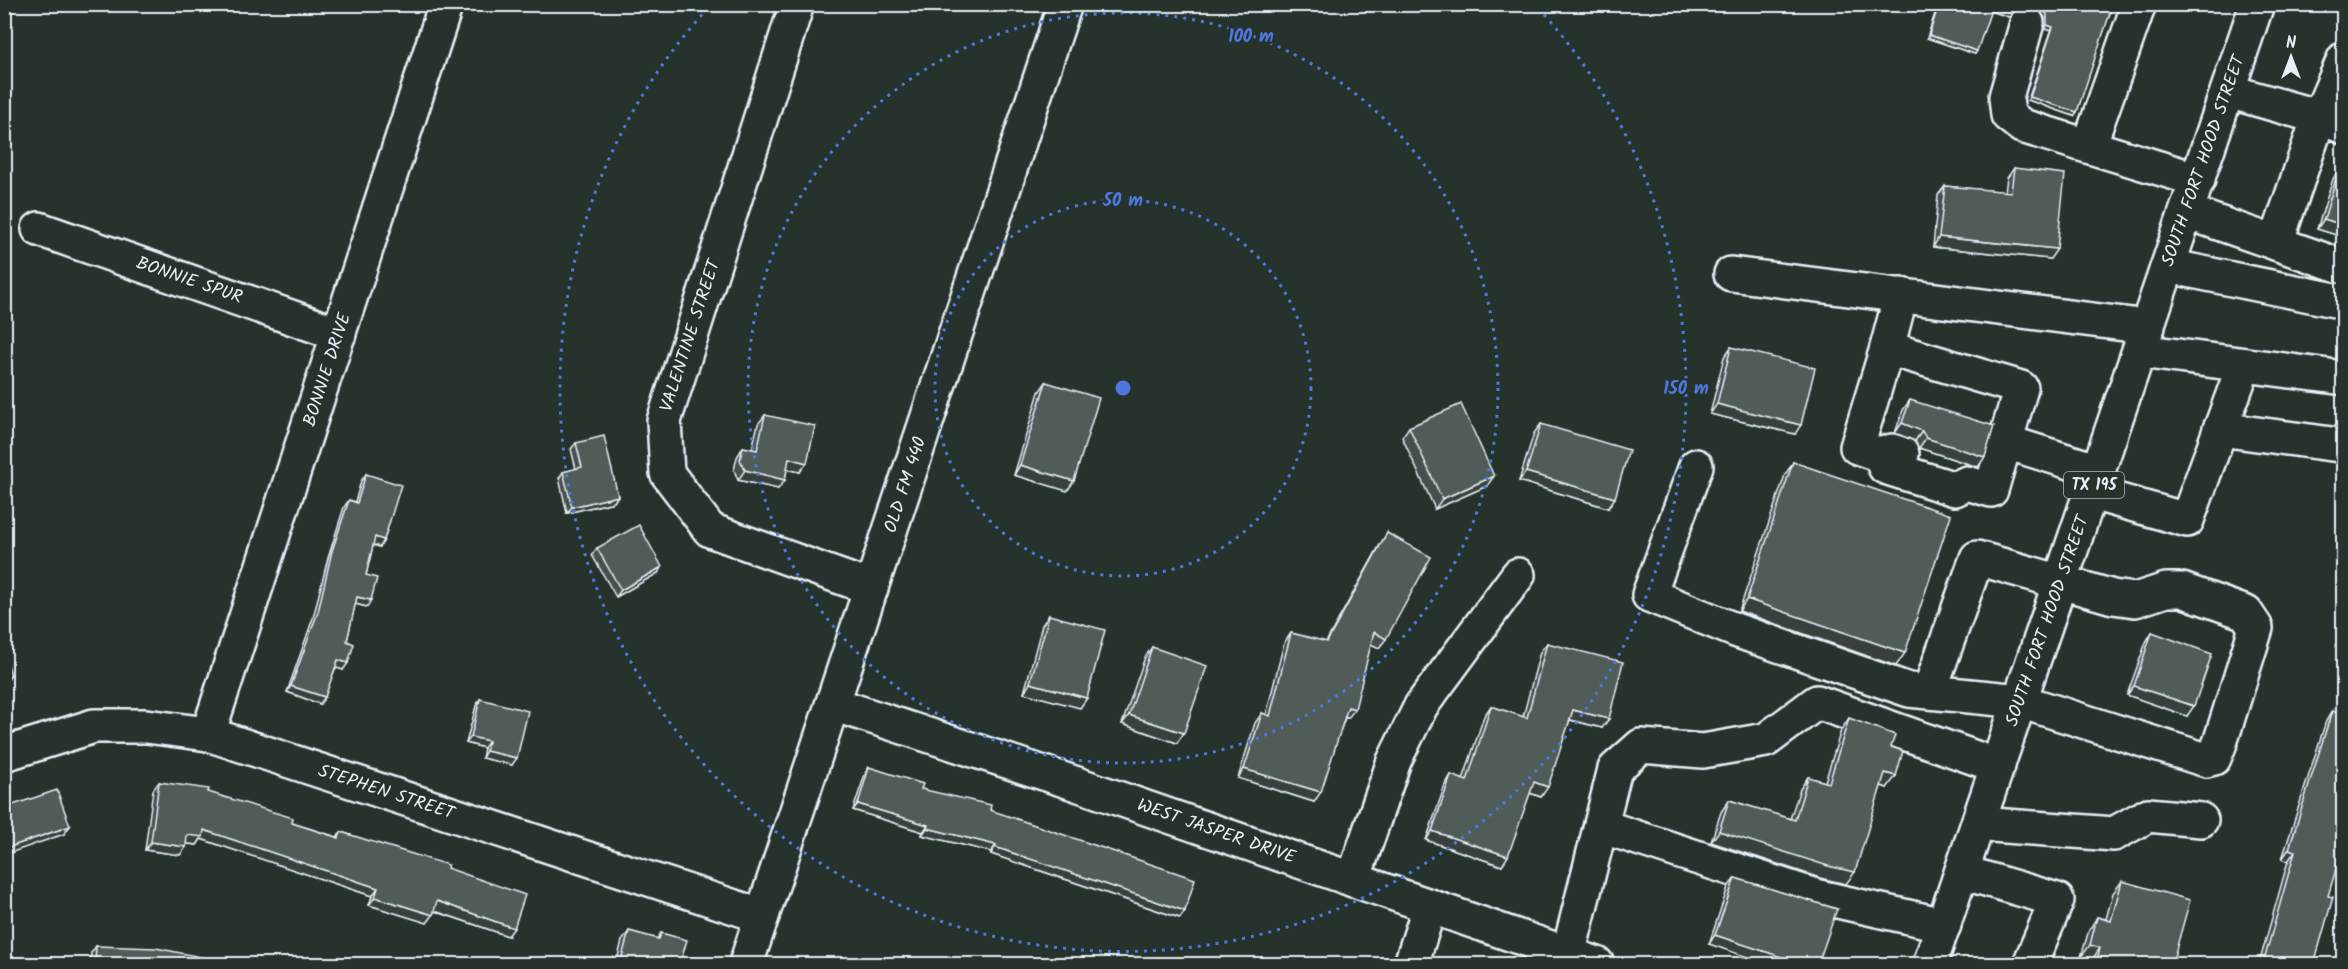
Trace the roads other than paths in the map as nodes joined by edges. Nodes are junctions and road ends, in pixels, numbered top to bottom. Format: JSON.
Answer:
{"nodes":[{"id":1,"x":446,"y":4,"type":"edge"},
{"id":2,"x":797,"y":4,"type":"edge"},
{"id":3,"x":1065,"y":4,"type":"edge"},
{"id":4,"x":2258,"y":4,"type":"edge"},
{"id":5,"x":2132,"y":6,"type":"edge"},
{"id":6,"x":2032,"y":36,"type":"dead end"},
{"id":7,"x":2343,"y":58,"type":"edge"},
{"id":8,"x":2228,"y":92,"type":"junction"},
{"id":9,"x":2331,"y":122,"type":"edge"},
{"id":10,"x":2089,"y":146,"type":"junction"},
{"id":11,"x":2198,"y":180,"type":"junction"},
{"id":12,"x":2187,"y":212,"type":"junction"},
{"id":13,"x":39,"y":229,"type":"dead end"},
{"id":14,"x":2276,"y":243,"type":"junction"},
{"id":15,"x":2169,"y":267,"type":"junction"},
{"id":16,"x":2343,"y":267,"type":"edge"},
{"id":17,"x":1731,"y":274,"type":"dead end"},
{"id":18,"x":1901,"y":295,"type":"junction"},
{"id":19,"x":2343,"y":302,"type":"edge"},
{"id":20,"x":339,"y":334,"type":"junction"},
{"id":21,"x":2144,"y":339,"type":"junction"},
{"id":22,"x":1887,"y":348,"type":"junction"},
{"id":23,"x":2244,"y":365,"type":"junction"},
{"id":24,"x":2343,"y":378,"type":"edge"},
{"id":25,"x":2220,"y":429,"type":"junction"},
{"id":26,"x":2006,"y":442,"type":"junction"},
{"id":27,"x":2339,"y":445,"type":"dead end"},
{"id":28,"x":1696,"y":466,"type":"dead end"},
{"id":29,"x":2095,"y":482,"type":"junction"},
{"id":30,"x":1518,"y":575,"type":"dead end"},
{"id":31,"x":2061,"y":582,"type":"junction"},
{"id":32,"x":872,"y":588,"type":"junction"},
{"id":33,"x":1929,"y":692,"type":"junction"},
{"id":34,"x":2020,"y":701,"type":"junction"},
{"id":35,"x":833,"y":704,"type":"junction"},
{"id":36,"x":208,"y":734,"type":"junction"},
{"id":37,"x":4,"y":754,"type":"edge"},
{"id":38,"x":1998,"y":766,"type":"junction"},
{"id":39,"x":2201,"y":820,"type":"dead end"},
{"id":40,"x":1978,"y":824,"type":"junction"},
{"id":41,"x":1601,"y":826,"type":"junction"},
{"id":42,"x":1962,"y":872,"type":"junction"},
{"id":43,"x":1353,"y":880,"type":"junction"},
{"id":44,"x":1430,"y":906,"type":"junction"},
{"id":45,"x":762,"y":916,"type":"junction"},
{"id":46,"x":1944,"y":925,"type":"junction"},
{"id":47,"x":1583,"y":960,"type":"edge"},
{"id":48,"x":746,"y":964,"type":"edge"},
{"id":49,"x":1411,"y":964,"type":"edge"},
{"id":50,"x":1930,"y":964,"type":"edge"},
{"id":51,"x":2030,"y":964,"type":"edge"}],
"edges":[{"from":1,"to":20,"type":"main road","name":"BONNIE DRIVE"},
{"from":2,"to":32,"type":"main road","name":"VALENTINE STREET"},
{"from":3,"to":32,"type":"main road","name":"OLD FM 440"},
{"from":4,"to":8,"type":"main road","name":"SOUTH FORT HOOD STREET","number":"TX 195"},
{"from":5,"to":10,"type":"main road"},
{"from":6,"to":10,"type":"main road"},
{"from":7,"to":9,"type":"main road"},
{"from":8,"to":9,"type":"main road"},
{"from":8,"to":11,"type":"main road","name":"SOUTH FORT HOOD STREET","number":"TX 195"},
{"from":9,"to":14,"type":"main road"},
{"from":10,"to":11,"type":"main road"},
{"from":11,"to":12,"type":"main road","name":"SOUTH FORT HOOD STREET","number":"TX 195"},
{"from":12,"to":14,"type":"main road"},
{"from":12,"to":15,"type":"main road","name":"SOUTH FORT HOOD STREET","number":"TX 195"},
{"from":13,"to":20,"type":"main road","name":"BONNIE SPUR"},
{"from":14,"to":16,"type":"main road"},
{"from":15,"to":19,"type":"main road"},
{"from":15,"to":21,"type":"main road","name":"SOUTH FORT HOOD STREET","number":"TX 195"},
{"from":17,"to":18,"type":"main road"},
{"from":18,"to":21,"type":"main road"},
{"from":18,"to":22,"type":"main road"},
{"from":20,"to":36,"type":"main road","name":"BONNIE DRIVE"},
{"from":21,"to":23,"type":"main road"},
{"from":21,"to":29,"type":"main road","name":"SOUTH FORT HOOD STREET","number":"TX 195"},
{"from":22,"to":26,"type":"main road"},
{"from":22,"to":26,"type":"main road"},
{"from":23,"to":24,"type":"main road"},
{"from":23,"to":25,"type":"main road"},
{"from":25,"to":27,"type":"main road"},
{"from":25,"to":29,"type":"main road"},
{"from":26,"to":29,"type":"main road"},
{"from":28,"to":33,"type":"main road"},
{"from":29,"to":31,"type":"main road","name":"SOUTH FORT HOOD STREET","number":"TX 195"},
{"from":30,"to":43,"type":"main road"},
{"from":31,"to":33,"type":"main road"},
{"from":31,"to":34,"type":"main road","name":"SOUTH FORT HOOD STREET","number":"TX 195"},
{"from":31,"to":34,"type":"main road"},
{"from":32,"to":35,"type":"main road","name":"OLD FM 440"},
{"from":33,"to":34,"type":"main road"},
{"from":34,"to":38,"type":"main road","name":"SOUTH FORT HOOD STREET","number":"TX 195"},
{"from":35,"to":43,"type":"main road","name":"WEST JASPER DRIVE"},
{"from":35,"to":45,"type":"main road","name":"OLD FM 440"},
{"from":36,"to":37,"type":"main road","name":"STEPHEN STREET"},
{"from":36,"to":45,"type":"main road","name":"STEPHEN STREET"},
{"from":38,"to":40,"type":"main road","name":"SOUTH FORT HOOD STREET","number":"TX 195"},
{"from":38,"to":41,"type":"main road"},
{"from":39,"to":40,"type":"main road"},
{"from":40,"to":42,"type":"main road","name":"SOUTH FORT HOOD STREET","number":"TX 195"},
{"from":41,"to":46,"type":"main road"},
{"from":41,"to":47,"type":"main road"},
{"from":42,"to":46,"type":"main road","name":"SOUTH FORT HOOD STREET","number":"TX 195"},
{"from":42,"to":51,"type":"main road"},
{"from":43,"to":44,"type":"main road","name":"WEST JASPER DRIVE"},
{"from":44,"to":47,"type":"main road","name":"WEST JASPER DRIVE"},
{"from":44,"to":49,"type":"main road"},
{"from":45,"to":48,"type":"main road","name":"OLD FM 440"},
{"from":46,"to":50,"type":"main road","name":"SOUTH FORT HOOD STREET","number":"TX 195"}]}
